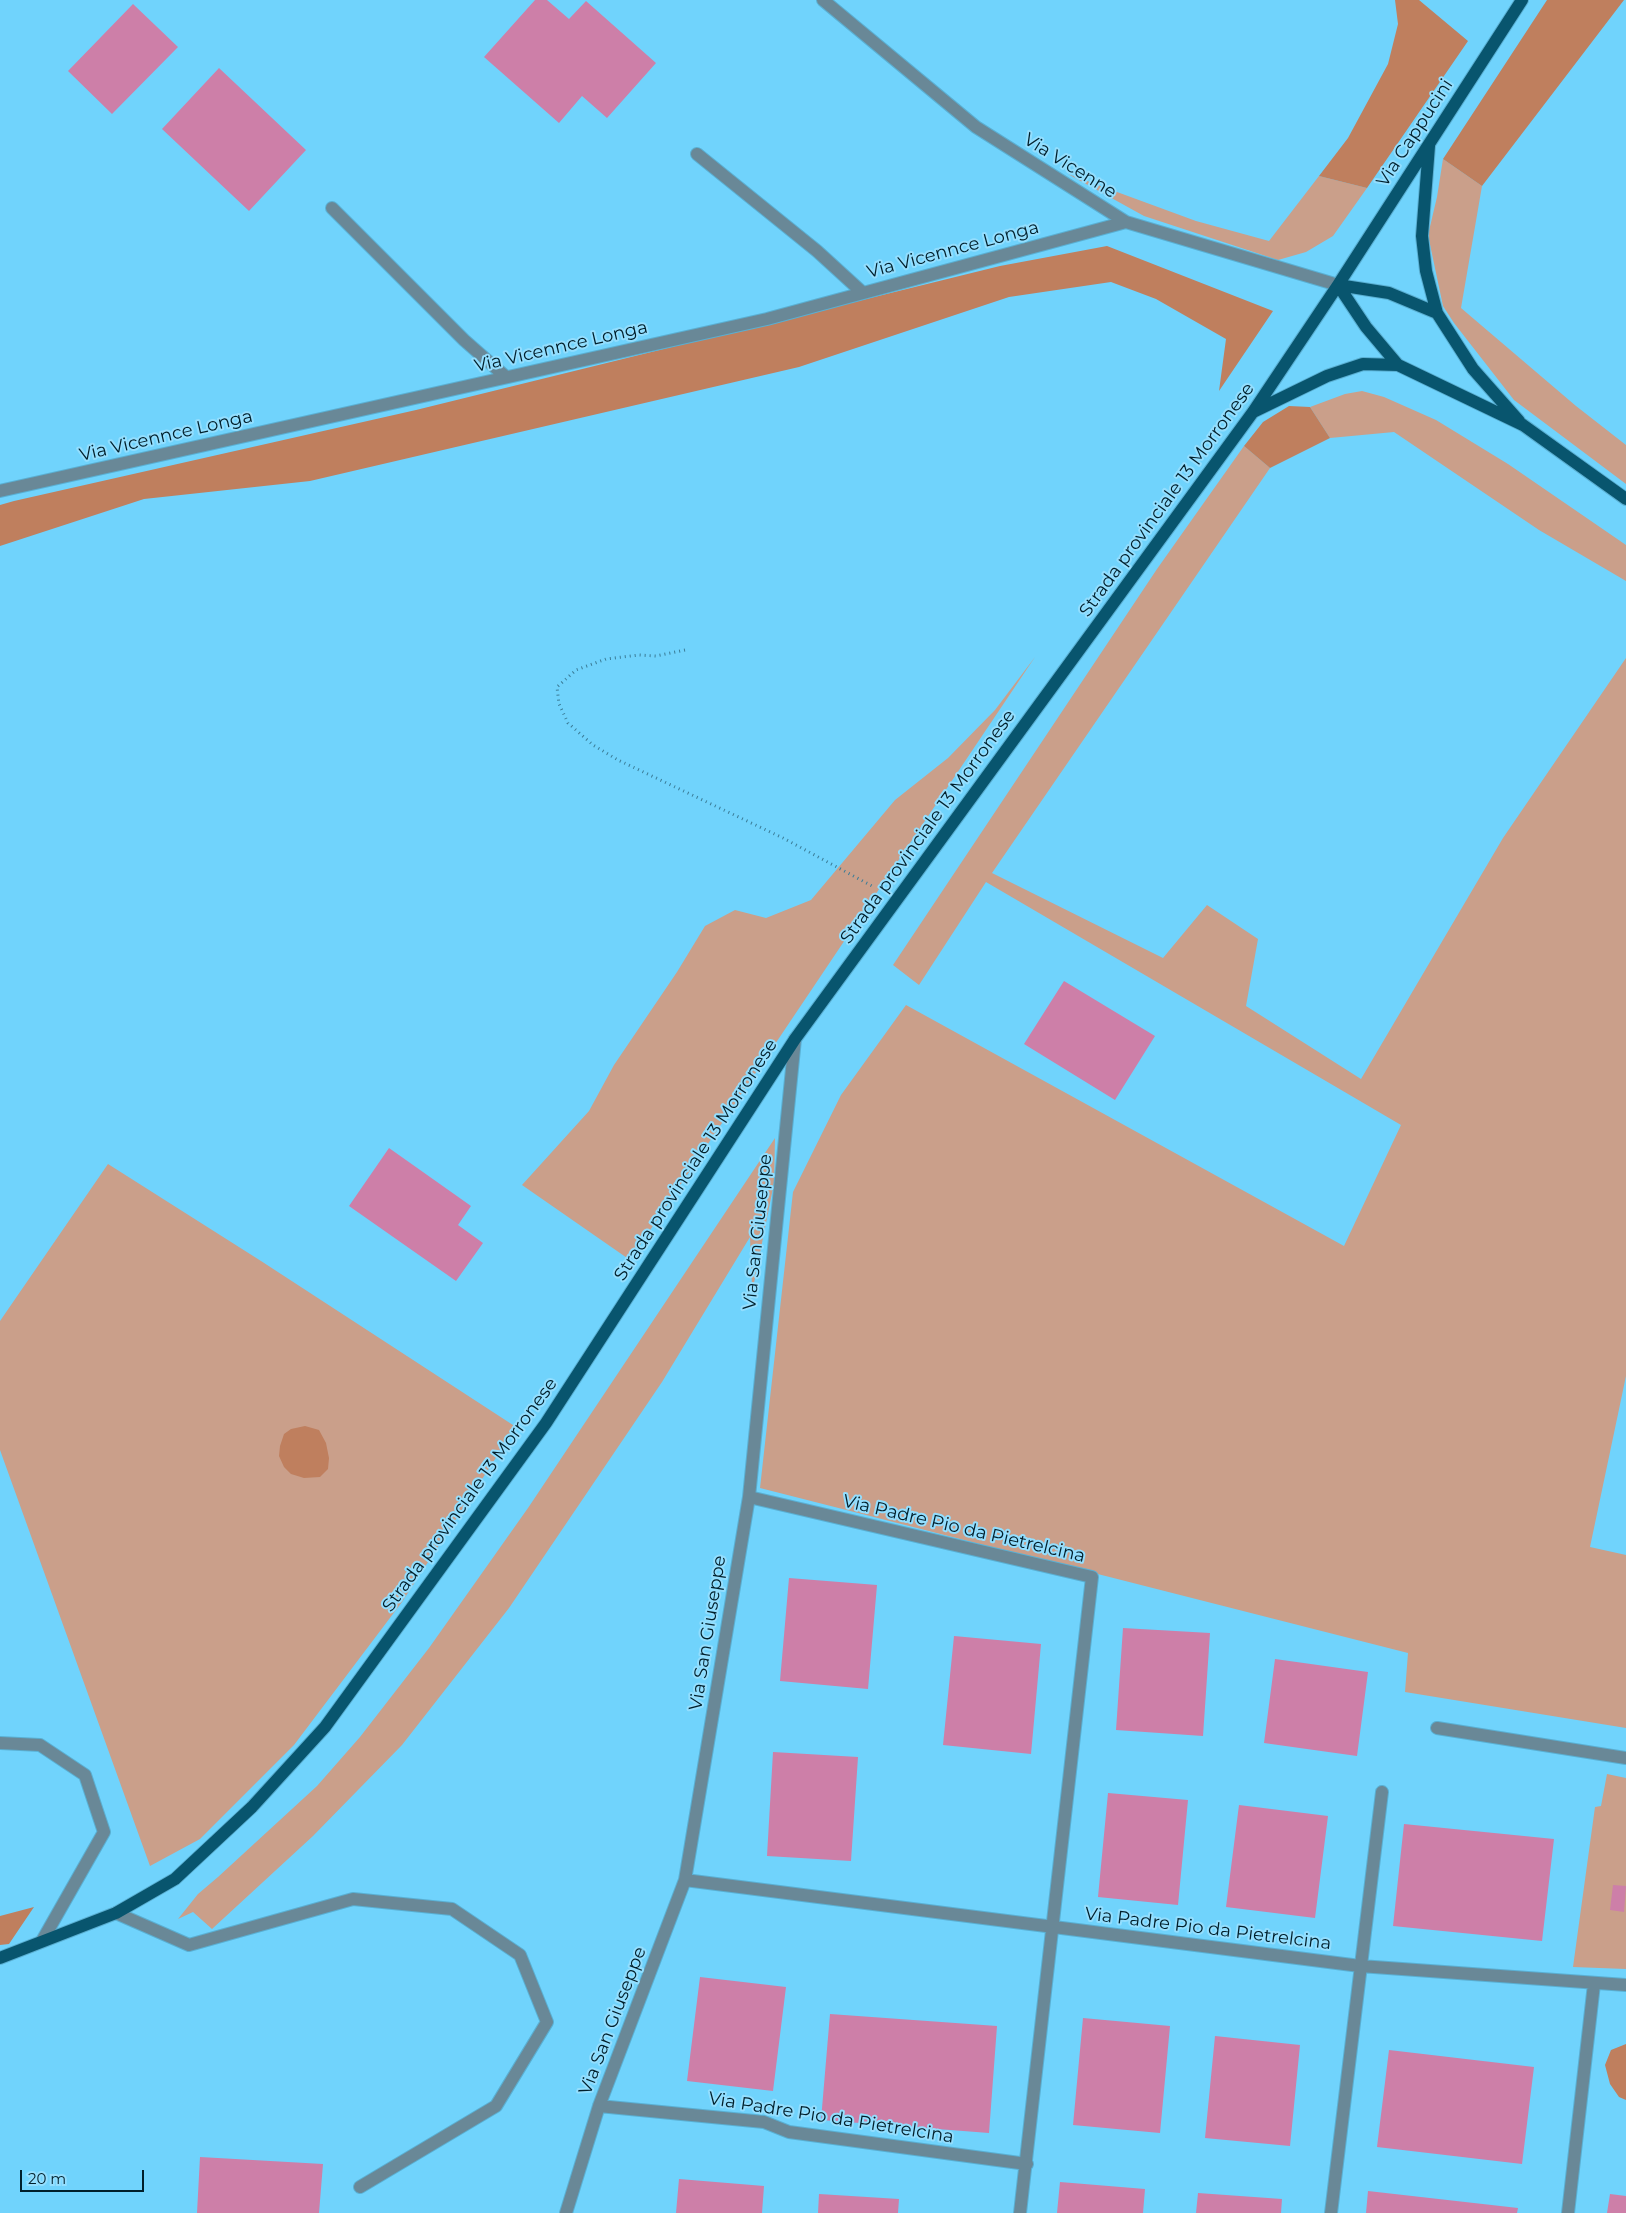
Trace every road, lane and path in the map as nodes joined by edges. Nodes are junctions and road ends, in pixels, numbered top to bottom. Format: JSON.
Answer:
{"nodes":[{"id":1,"x":823,"y":0,"type":"edge"},
{"id":2,"x":1522,"y":0,"type":"edge"},
{"id":3,"x":1429,"y":144,"type":"junction"},
{"id":4,"x":697,"y":154,"type":"dead end"},
{"id":5,"x":332,"y":208,"type":"dead end"},
{"id":6,"x":1126,"y":222,"type":"junction"},
{"id":7,"x":1338,"y":285,"type":"junction"},
{"id":8,"x":863,"y":293,"type":"junction"},
{"id":9,"x":1437,"y":313,"type":"junction"},
{"id":10,"x":1398,"y":365,"type":"junction"},
{"id":11,"x":506,"y":377,"type":"junction"},
{"id":12,"x":1253,"y":412,"type":"junction"},
{"id":13,"x":1523,"y":425,"type":"junction"},
{"id":14,"x":0,"y":491,"type":"edge"},
{"id":15,"x":1626,"y":499,"type":"edge"},
{"id":16,"x":685,"y":650,"type":"dead end"},
{"id":17,"x":896,"y":900,"type":"junction"},
{"id":18,"x":795,"y":1038,"type":"junction"},
{"id":19,"x":749,"y":1497,"type":"junction"},
{"id":20,"x":1437,"y":1728,"type":"dead end"},
{"id":21,"x":0,"y":1743,"type":"edge"},
{"id":22,"x":1626,"y":1758,"type":"edge"},
{"id":23,"x":1382,"y":1792,"type":"dead end"},
{"id":24,"x":685,"y":1880,"type":"junction"},
{"id":25,"x":116,"y":1913,"type":"junction"},
{"id":26,"x":1051,"y":1926,"type":"junction"},
{"id":27,"x":42,"y":1941,"type":"junction"},
{"id":28,"x":0,"y":1958,"type":"edge"},
{"id":29,"x":1360,"y":1966,"type":"junction"},
{"id":30,"x":1594,"y":1984,"type":"junction"},
{"id":31,"x":1626,"y":1985,"type":"edge"},
{"id":32,"x":599,"y":2106,"type":"junction"},
{"id":33,"x":1027,"y":2164,"type":"junction"},
{"id":34,"x":360,"y":2187,"type":"dead end"},
{"id":35,"x":566,"y":2213,"type":"edge"},
{"id":36,"x":1020,"y":2213,"type":"edge"},
{"id":37,"x":1331,"y":2213,"type":"edge"},
{"id":38,"x":1568,"y":2213,"type":"edge"}],
"edges":[{"from":1,"to":6,"type":"street","name":"Via Vicenne"},
{"from":2,"to":3,"type":"main road","name":"Via Cappucini"},
{"from":3,"to":7,"type":"main road","name":"Via Cappucini"},
{"from":3,"to":9,"type":"main road"},
{"from":4,"to":8,"type":"street"},
{"from":5,"to":11,"type":"street"},
{"from":6,"to":7,"type":"street","name":"Via Vicenne"},
{"from":6,"to":8,"type":"street","name":"Via Vicennce Longa"},
{"from":7,"to":9,"type":"main road"},
{"from":7,"to":10,"type":"main road"},
{"from":7,"to":12,"type":"main road","name":"Strada provinciale 13 Morronese"},
{"from":8,"to":11,"type":"street","name":"Via Vicennce Longa"},
{"from":9,"to":13,"type":"main road"},
{"from":10,"to":12,"type":"main road"},
{"from":10,"to":13,"type":"main road"},
{"from":11,"to":14,"type":"street","name":"Via Vicennce Longa"},
{"from":12,"to":17,"type":"main road","name":"Strada provinciale 13 Morronese"},
{"from":13,"to":15,"type":"main road"},
{"from":16,"to":17,"type":"path"},
{"from":17,"to":18,"type":"main road","name":"Strada provinciale 13 Morronese"},
{"from":18,"to":19,"type":"street","name":"Via San Giuseppe"},
{"from":18,"to":25,"type":"main road","name":"Strada provinciale 13 Morronese"},
{"from":19,"to":24,"type":"street","name":"Via San Giuseppe"},
{"from":19,"to":26,"type":"street","name":"Via Padre Pio da Pietrelcina"},
{"from":20,"to":22,"type":"street"},
{"from":21,"to":27,"type":"street"},
{"from":23,"to":29,"type":"street"},
{"from":24,"to":26,"type":"street","name":"Via Padre Pio da Pietrelcina"},
{"from":24,"to":32,"type":"street","name":"Via San Giuseppe"},
{"from":25,"to":27,"type":"main road","name":"Strada provinciale 13 Morronese"},
{"from":25,"to":34,"type":"street"},
{"from":26,"to":29,"type":"street","name":"Via Padre Pio da Pietrelcina"},
{"from":26,"to":33,"type":"street","name":"Via Padre Pio da Pietrelcina"},
{"from":27,"to":28,"type":"main road","name":"Strada provinciale 13 Morronese"},
{"from":29,"to":30,"type":"street","name":"Via Padre Pio da Pietrelcina"},
{"from":29,"to":37,"type":"street"},
{"from":30,"to":31,"type":"street","name":"Via Padre Pio da Pietrelcina"},
{"from":30,"to":38,"type":"street"},
{"from":32,"to":33,"type":"street","name":"Via Padre Pio da Pietrelcina"},
{"from":32,"to":35,"type":"street","name":"Via San Giuseppe"},
{"from":33,"to":36,"type":"street","name":"Via Padre Pio da Pietrelcina"}]}
